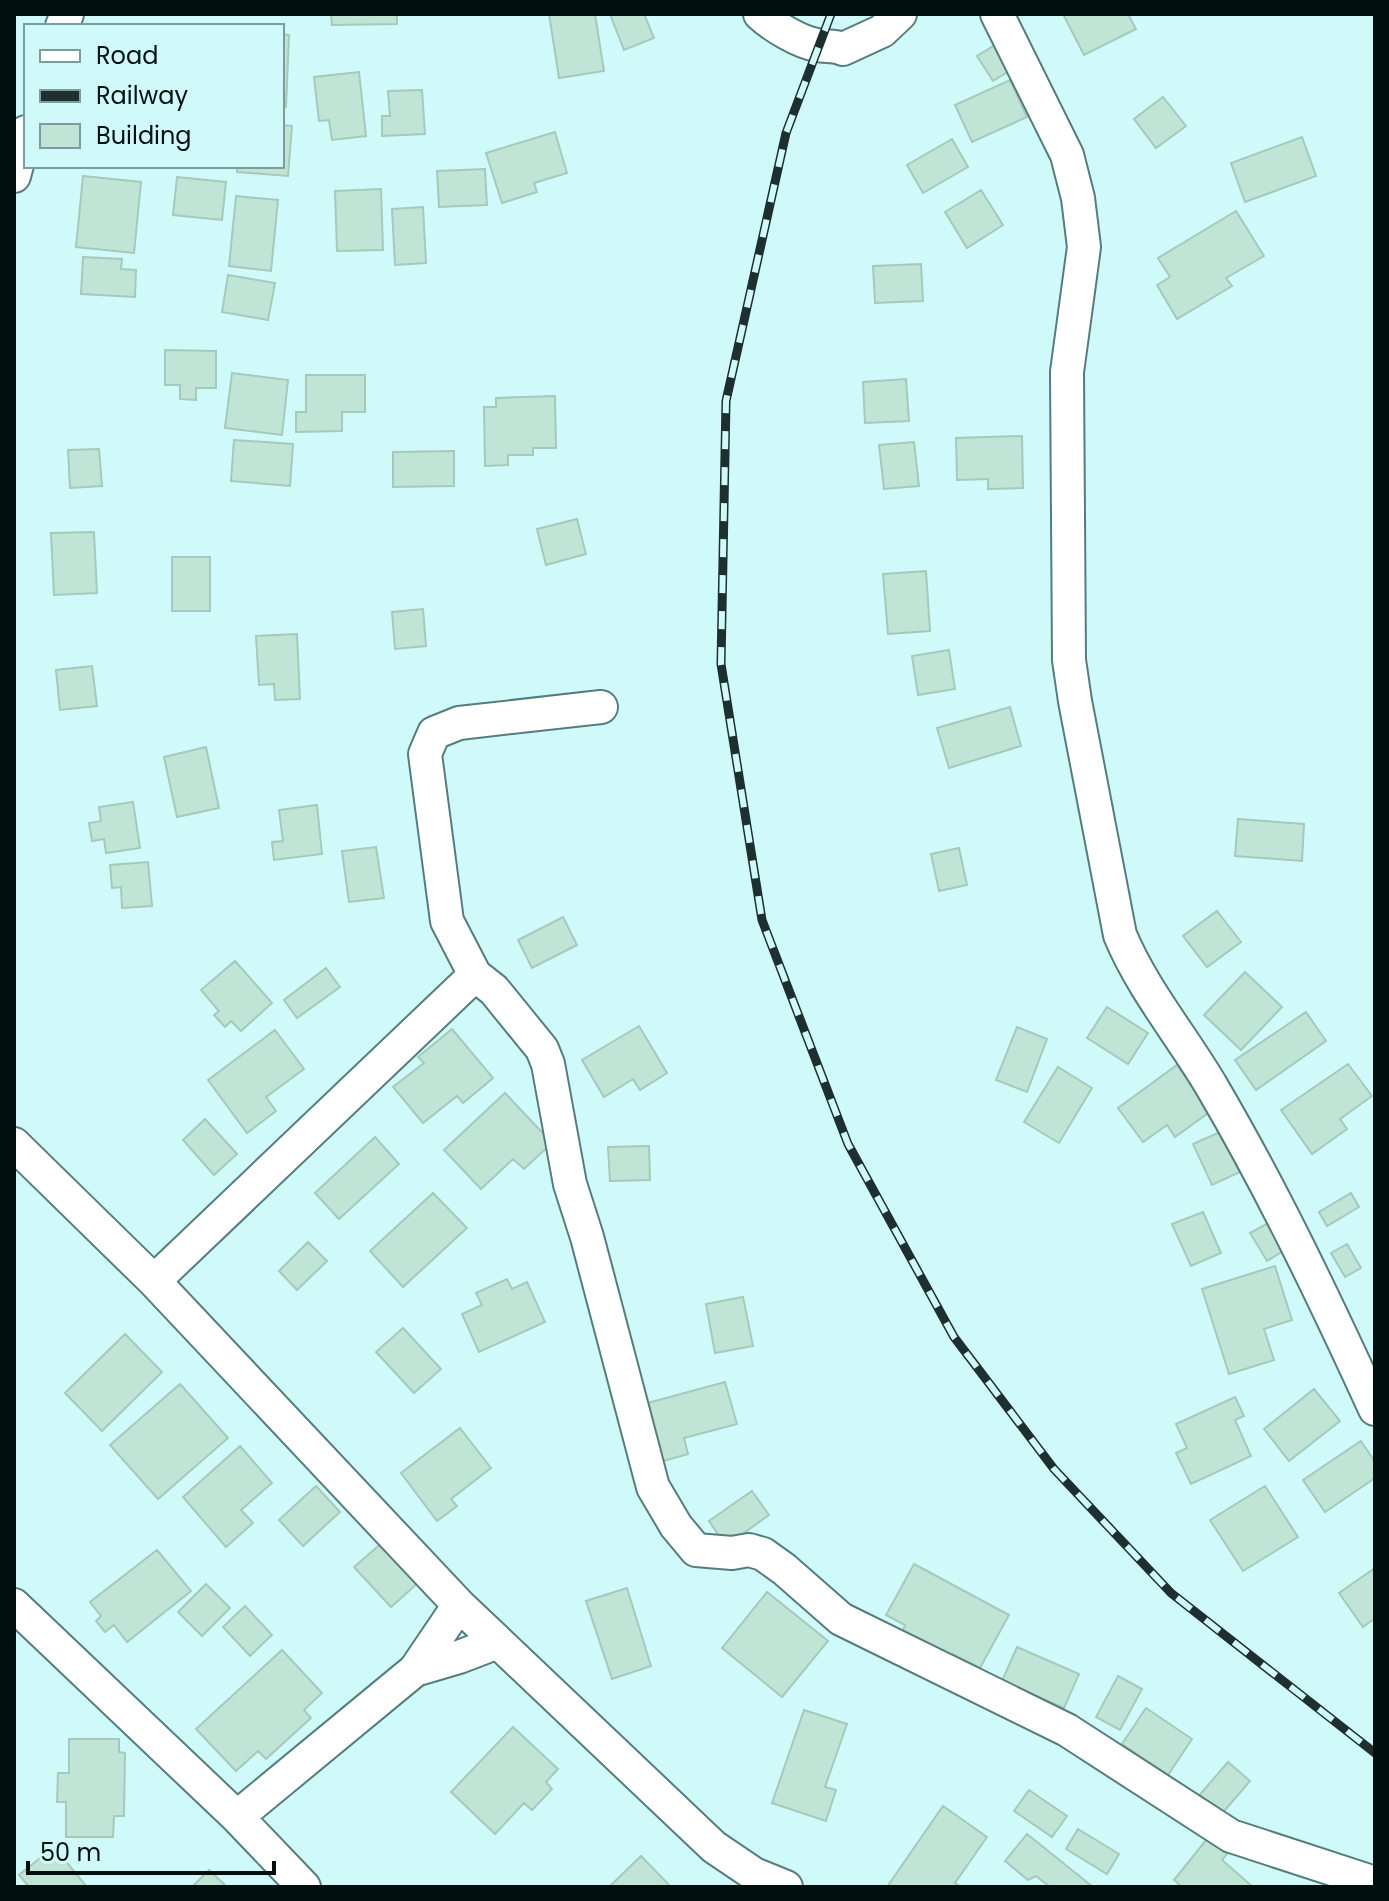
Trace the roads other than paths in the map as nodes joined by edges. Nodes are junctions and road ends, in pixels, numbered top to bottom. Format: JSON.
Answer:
{"nodes":[{"id":1,"x":760,"y":14,"type":"edge"},
{"id":2,"x":900,"y":14,"type":"edge"},
{"id":3,"x":997,"y":14,"type":"edge"},
{"id":4,"x":24,"y":139,"type":"edge"},
{"id":5,"x":14,"y":176,"type":"edge"},
{"id":6,"x":601,"y":707,"type":"dead end"},
{"id":7,"x":475,"y":975,"type":"junction"},
{"id":8,"x":14,"y":1144,"type":"edge"},
{"id":9,"x":154,"y":1281,"type":"junction"},
{"id":10,"x":1375,"y":1409,"type":"edge"},
{"id":11,"x":14,"y":1605,"type":"edge"},
{"id":12,"x":459,"y":1605,"type":"junction"},
{"id":13,"x":498,"y":1642,"type":"junction"},
{"id":14,"x":415,"y":1670,"type":"junction"},
{"id":15,"x":237,"y":1817,"type":"junction"},
{"id":16,"x":747,"y":1880,"type":"edge"},
{"id":17,"x":1375,"y":1883,"type":"edge"},
{"id":18,"x":304,"y":1887,"type":"edge"},
{"id":19,"x":786,"y":1887,"type":"edge"}],
"edges":[{"from":1,"to":2,"type":"street"},
{"from":3,"to":10,"type":"street"},
{"from":4,"to":5,"type":"street"},
{"from":6,"to":7,"type":"street"},
{"from":7,"to":9,"type":"street"},
{"from":7,"to":17,"type":"street"},
{"from":8,"to":9,"type":"street"},
{"from":9,"to":12,"type":"street"},
{"from":11,"to":15,"type":"street"},
{"from":12,"to":13,"type":"street"},
{"from":12,"to":14,"type":"street"},
{"from":13,"to":14,"type":"street"},
{"from":13,"to":16,"type":"street"},
{"from":14,"to":15,"type":"street"},
{"from":15,"to":18,"type":"street"},
{"from":16,"to":19,"type":"street"}]}
